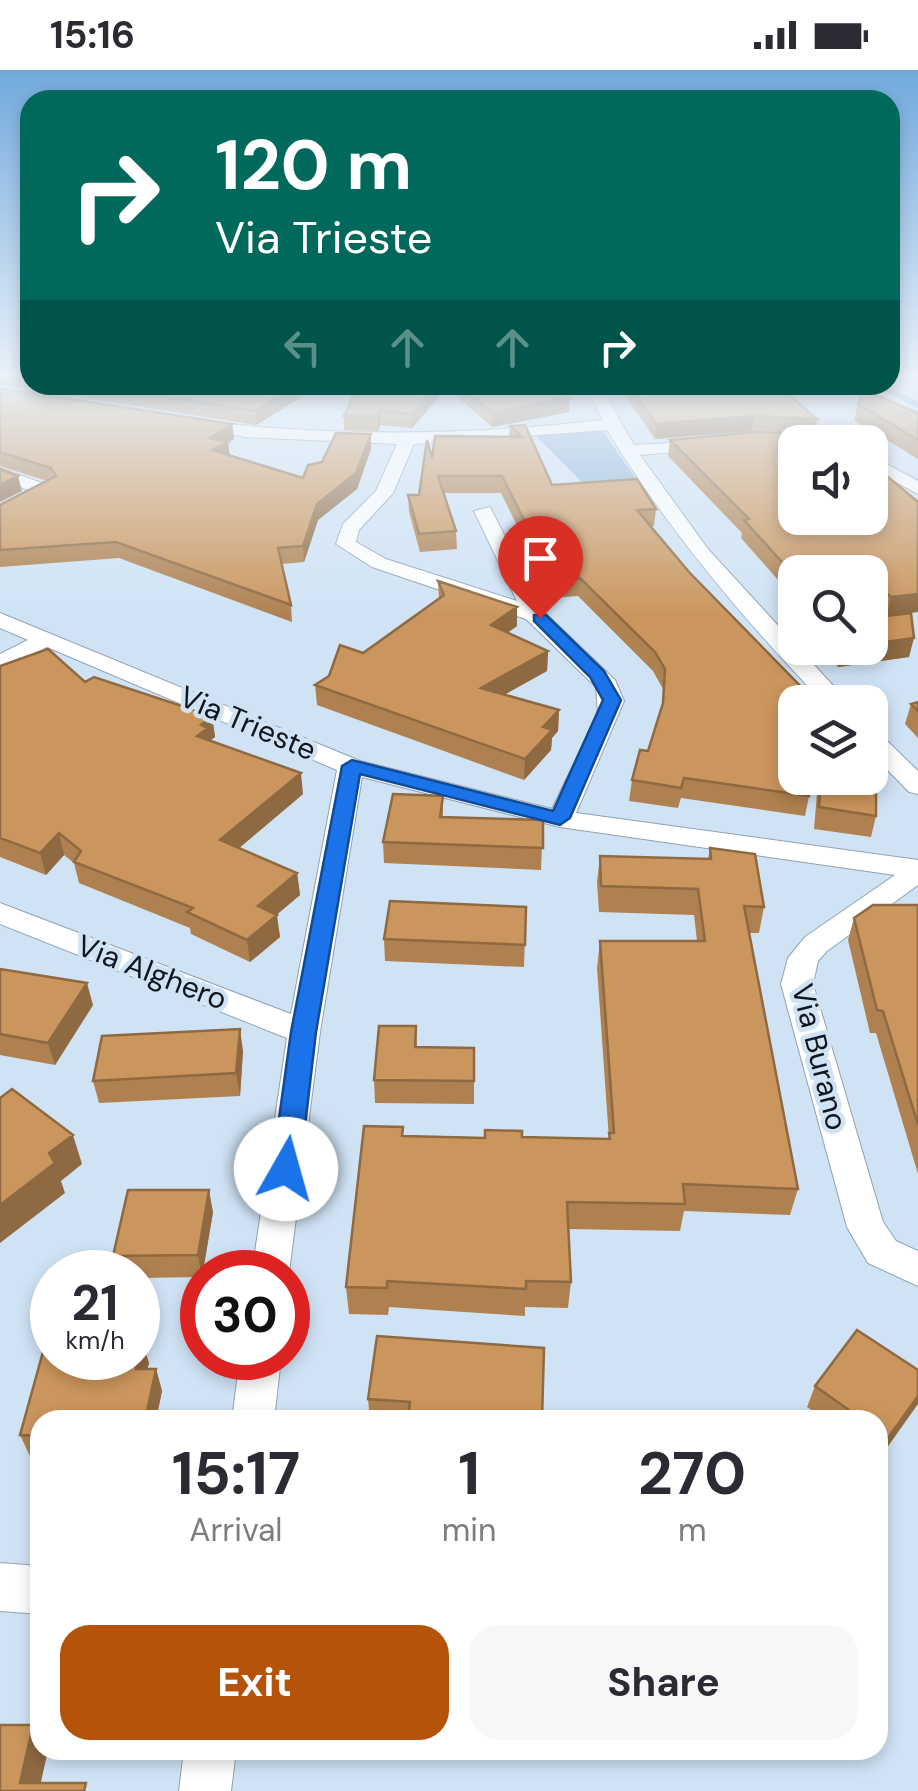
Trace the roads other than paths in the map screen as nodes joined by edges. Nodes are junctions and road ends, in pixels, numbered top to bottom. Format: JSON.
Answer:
{"nodes":[{"id":1,"x":401,"y":455,"type":"edge"},
{"id":2,"x":633,"y":455,"type":"edge"},
{"id":3,"x":888,"y":471,"type":"edge"},
{"id":4,"x":0,"y":473,"type":"edge"},
{"id":5,"x":918,"y":489,"type":"edge"},
{"id":6,"x":484,"y":511,"type":"dead end"},
{"id":7,"x":0,"y":513,"type":"edge"},
{"id":8,"x":534,"y":614,"type":"junction"},
{"id":9,"x":0,"y":620,"type":"edge"},
{"id":10,"x":46,"y":638,"type":"junction"},
{"id":11,"x":0,"y":664,"type":"edge"},
{"id":12,"x":820,"y":685,"type":"edge"},
{"id":13,"x":888,"y":756,"type":"edge"},
{"id":14,"x":352,"y":766,"type":"junction"},
{"id":15,"x":918,"y":786,"type":"edge"},
{"id":16,"x":560,"y":818,"type":"junction"},
{"id":17,"x":918,"y":870,"type":"edge"},
{"id":18,"x":0,"y":913,"type":"edge"},
{"id":19,"x":304,"y":1032,"type":"junction"},
{"id":20,"x":275,"y":1250,"type":"edge"},
{"id":21,"x":918,"y":1270,"type":"edge"},
{"id":22,"x":258,"y":1380,"type":"edge"},
{"id":23,"x":254,"y":1410,"type":"edge"},
{"id":24,"x":0,"y":1587,"type":"edge"},
{"id":25,"x":30,"y":1589,"type":"edge"},
{"id":26,"x":209,"y":1760,"type":"edge"},
{"id":27,"x":205,"y":1791,"type":"edge"}],
"edges":[{"from":1,"to":8,"type":"street"},
{"from":2,"to":12,"type":"street"},
{"from":3,"to":5,"type":"street"},
{"from":4,"to":7,"type":"street"},
{"from":6,"to":8,"type":"street"},
{"from":8,"to":16,"type":"street"},
{"from":9,"to":10,"type":"street","name":"Via Trieste"},
{"from":10,"to":11,"type":"street"},
{"from":10,"to":14,"type":"street","name":"Via Trieste"},
{"from":13,"to":15,"type":"street"},
{"from":14,"to":16,"type":"street","name":"Via Trieste"},
{"from":14,"to":19,"type":"street"},
{"from":16,"to":17,"type":"street","name":"Via Trieste"},
{"from":17,"to":21,"type":"street","name":"Via Burano"},
{"from":18,"to":19,"type":"street","name":"Via Alghero"},
{"from":19,"to":20,"type":"street"},
{"from":22,"to":23,"type":"street"},
{"from":24,"to":25,"type":"street"},
{"from":26,"to":27,"type":"street"}]}
